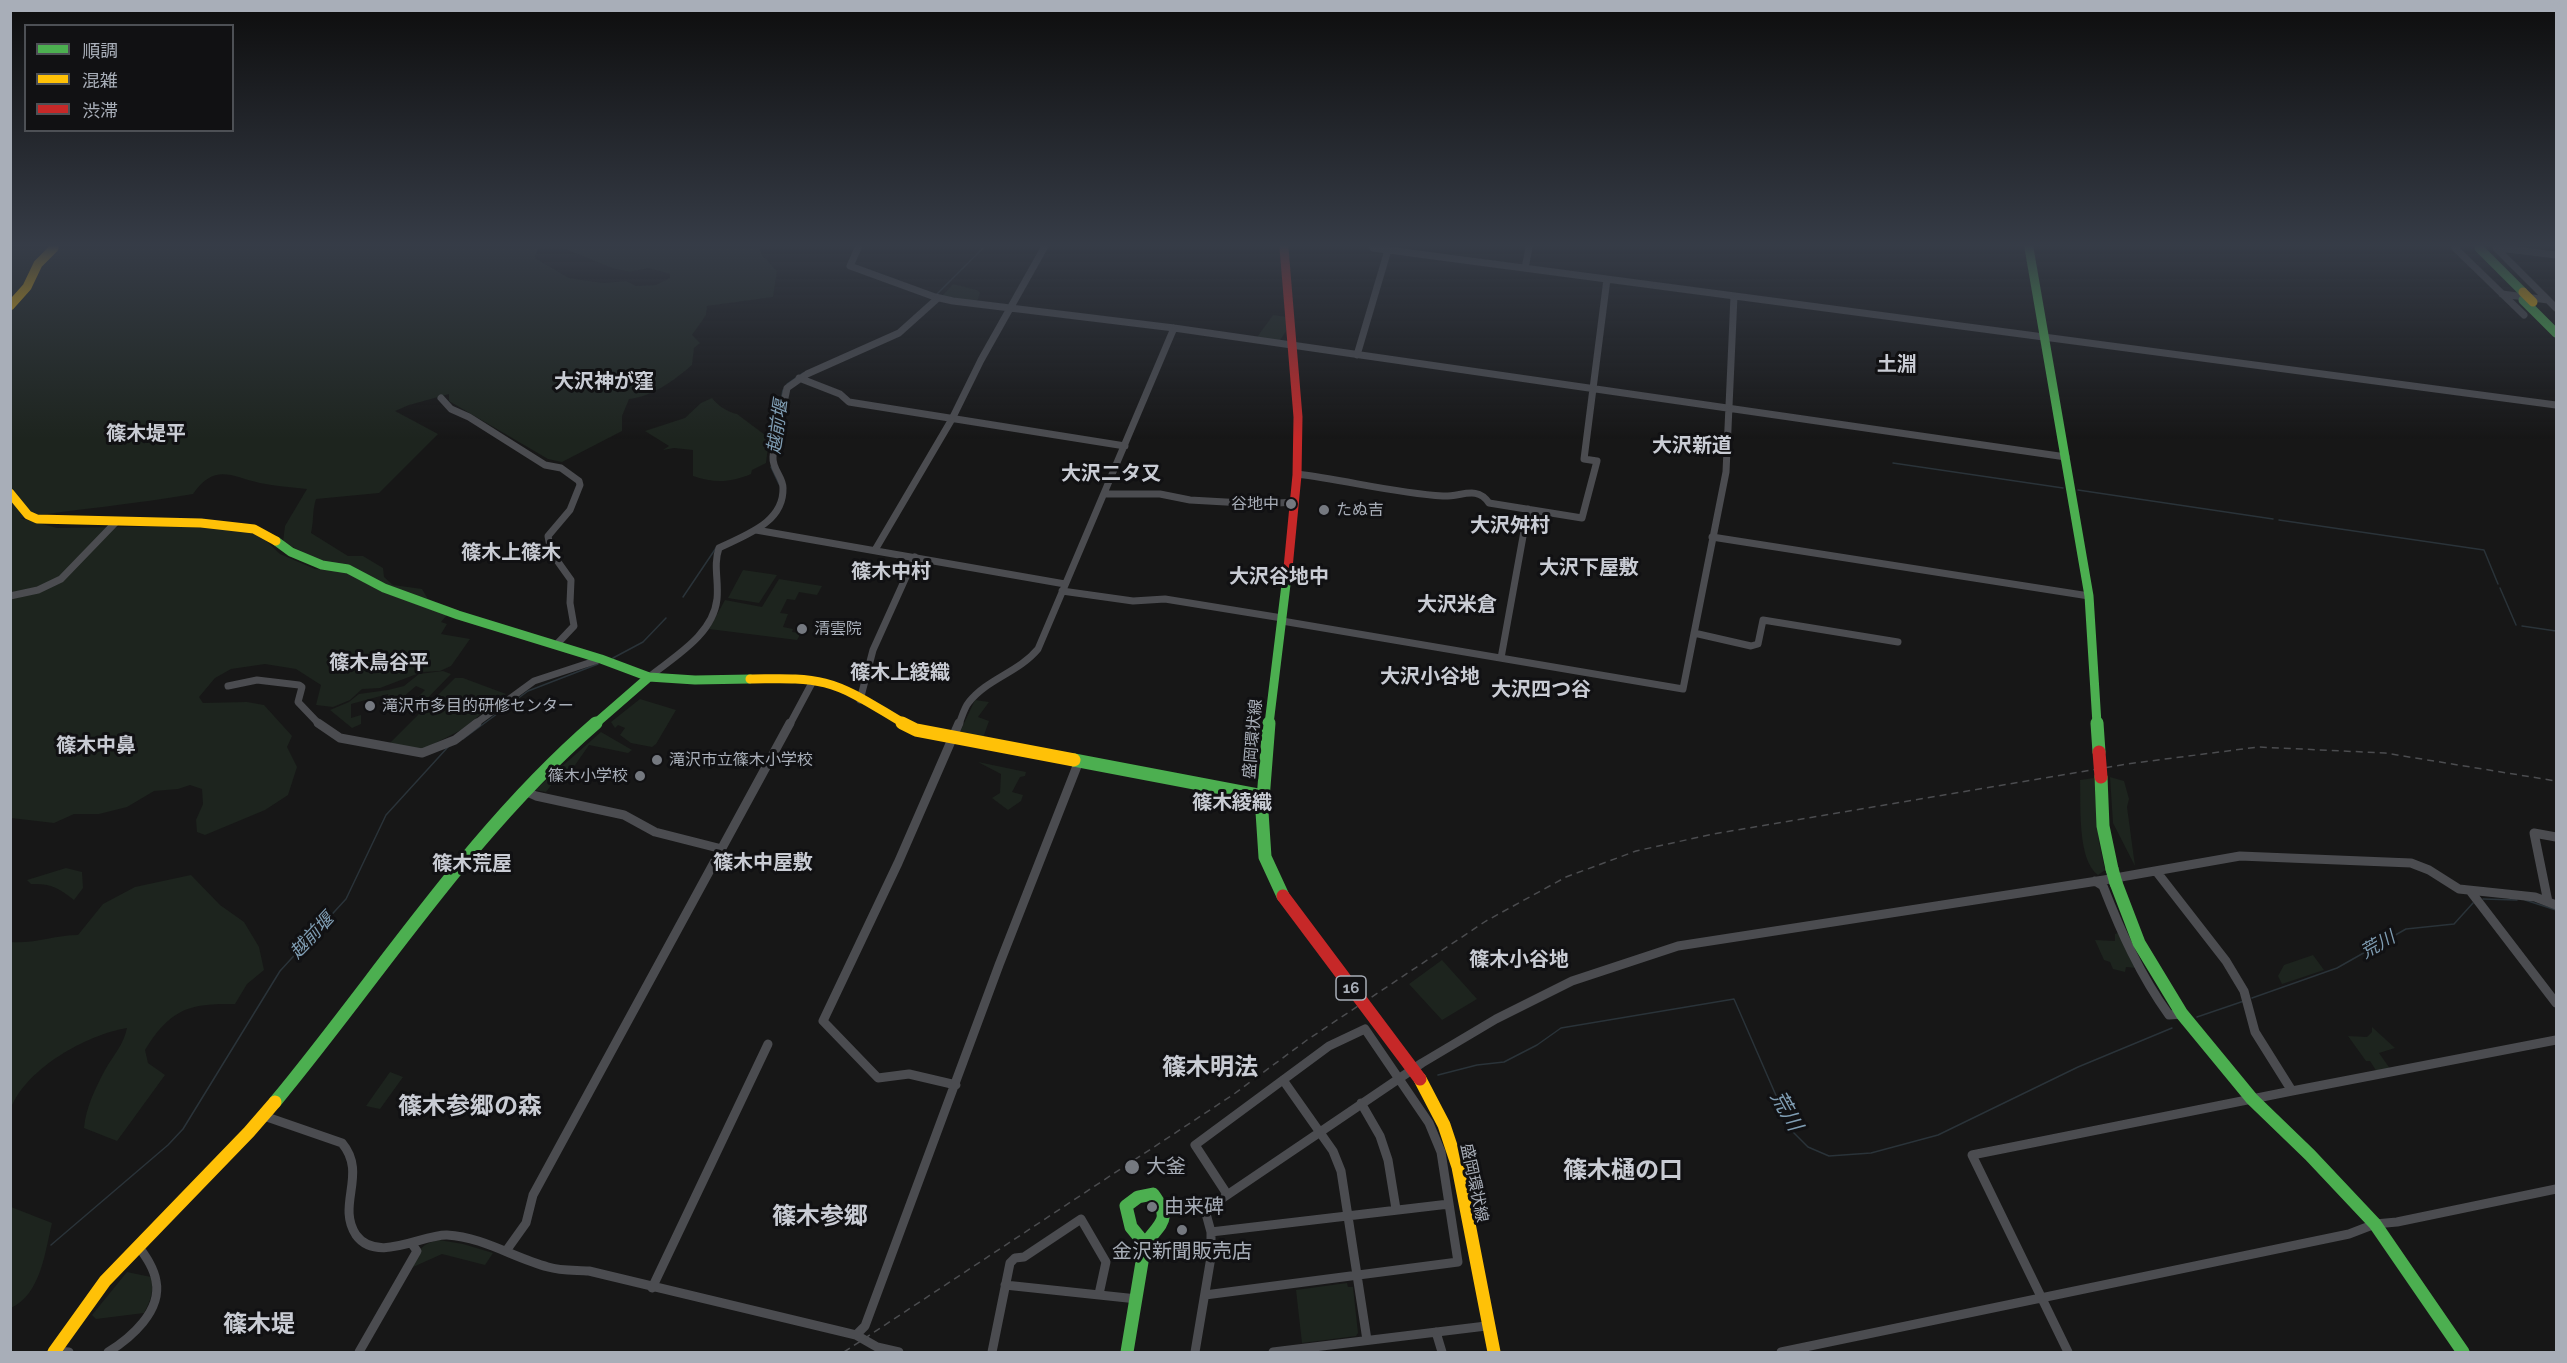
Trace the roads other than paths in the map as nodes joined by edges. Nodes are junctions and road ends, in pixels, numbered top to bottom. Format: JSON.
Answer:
{"nodes":[{"id":1,"x":922,"y":312,"type":"edge"},
{"id":2,"x":1009,"y":312,"type":"edge"},
{"id":3,"x":1053,"y":312,"type":"edge"},
{"id":4,"x":1290,"y":312,"type":"edge"},
{"id":5,"x":1370,"y":312,"type":"edge"},
{"id":6,"x":1603,"y":312,"type":"edge"},
{"id":7,"x":1733,"y":312,"type":"edge"},
{"id":8,"x":1852,"y":312,"type":"edge"},
{"id":9,"x":2040,"y":312,"type":"edge"},
{"id":10,"x":2520,"y":312,"type":"edge"},
{"id":11,"x":2537,"y":312,"type":"edge"},
{"id":12,"x":2541,"y":312,"type":"edge"},
{"id":13,"x":2524,"y":315,"type":"dead end"},
{"id":14,"x":2556,"y":324,"type":"edge"},
{"id":15,"x":1174,"y":328,"type":"junction"},
{"id":16,"x":2556,"y":333,"type":"edge"},
{"id":17,"x":2045,"y":337,"type":"junction"},
{"id":18,"x":1294,"y":347,"type":"junction"},
{"id":19,"x":1357,"y":355,"type":"junction"},
{"id":20,"x":799,"y":378,"type":"junction"},
{"id":21,"x":1593,"y":390,"type":"junction"},
{"id":22,"x":441,"y":398,"type":"dead end"},
{"id":23,"x":2556,"y":405,"type":"edge"},
{"id":24,"x":1728,"y":408,"type":"junction"},
{"id":25,"x":952,"y":419,"type":"junction"},
{"id":26,"x":1125,"y":446,"type":"junction"},
{"id":27,"x":2066,"y":457,"type":"junction"},
{"id":28,"x":1297,"y":474,"type":"junction"},
{"id":29,"x":10,"y":493,"type":"edge"},
{"id":30,"x":1105,"y":494,"type":"junction"},
{"id":31,"x":1296,"y":502,"type":"junction"},
{"id":32,"x":1528,"y":509,"type":"junction"},
{"id":33,"x":117,"y":521,"type":"junction"},
{"id":34,"x":756,"y":530,"type":"junction"},
{"id":35,"x":1712,"y":537,"type":"junction"},
{"id":36,"x":876,"y":550,"type":"junction"},
{"id":37,"x":915,"y":557,"type":"junction"},
{"id":38,"x":1064,"y":587,"type":"junction"},
{"id":39,"x":2089,"y":596,"type":"junction"},
{"id":40,"x":10,"y":597,"type":"edge"},
{"id":41,"x":1282,"y":619,"type":"junction"},
{"id":42,"x":1694,"y":633,"type":"junction"},
{"id":43,"x":1898,"y":642,"type":"dead end"},
{"id":44,"x":556,"y":645,"type":"junction"},
{"id":45,"x":602,"y":658,"type":"junction"},
{"id":46,"x":1502,"y":658,"type":"junction"},
{"id":47,"x":650,"y":677,"type":"junction"},
{"id":48,"x":813,"y":681,"type":"junction"},
{"id":49,"x":228,"y":686,"type":"dead end"},
{"id":50,"x":860,"y":700,"type":"junction"},
{"id":51,"x":952,"y":737,"type":"junction"},
{"id":52,"x":1079,"y":761,"type":"junction"},
{"id":53,"x":525,"y":790,"type":"junction"},
{"id":54,"x":1263,"y":796,"type":"junction"},
{"id":55,"x":2556,"y":837,"type":"edge"},
{"id":56,"x":722,"y":849,"type":"junction"},
{"id":57,"x":2156,"y":871,"type":"junction"},
{"id":58,"x":2095,"y":881,"type":"junction"},
{"id":59,"x":2474,"y":897,"type":"junction"},
{"id":60,"x":2552,"y":903,"type":"edge"},
{"id":61,"x":2556,"y":1003,"type":"edge"},
{"id":62,"x":2182,"y":1014,"type":"junction"},
{"id":63,"x":2556,"y":1040,"type":"edge"},
{"id":64,"x":768,"y":1044,"type":"dead end"},
{"id":65,"x":1399,"y":1078,"type":"junction"},
{"id":66,"x":1284,"y":1080,"type":"junction"},
{"id":67,"x":956,"y":1085,"type":"junction"},
{"id":68,"x":2292,"y":1091,"type":"junction"},
{"id":69,"x":2252,"y":1099,"type":"junction"},
{"id":70,"x":1361,"y":1103,"type":"junction"},
{"id":71,"x":264,"y":1116,"type":"junction"},
{"id":72,"x":1320,"y":1131,"type":"junction"},
{"id":73,"x":2556,"y":1188,"type":"edge"},
{"id":74,"x":1227,"y":1194,"type":"junction"},
{"id":75,"x":1449,"y":1204,"type":"junction"},
{"id":76,"x":1396,"y":1209,"type":"junction"},
{"id":77,"x":1347,"y":1216,"type":"junction"},
{"id":78,"x":2375,"y":1224,"type":"junction"},
{"id":79,"x":1211,"y":1232,"type":"junction"},
{"id":80,"x":412,"y":1244,"type":"junction"},
{"id":81,"x":1145,"y":1244,"type":"junction"},
{"id":82,"x":139,"y":1246,"type":"junction"},
{"id":83,"x":506,"y":1251,"type":"junction"},
{"id":84,"x":1357,"y":1275,"type":"junction"},
{"id":85,"x":1005,"y":1285,"type":"junction"},
{"id":86,"x":652,"y":1288,"type":"junction"},
{"id":87,"x":1099,"y":1294,"type":"junction"},
{"id":88,"x":1204,"y":1294,"type":"junction"},
{"id":89,"x":2042,"y":1298,"type":"junction"},
{"id":90,"x":1137,"y":1299,"type":"junction"},
{"id":91,"x":1486,"y":1326,"type":"junction"},
{"id":92,"x":1437,"y":1332,"type":"junction"},
{"id":93,"x":856,"y":1335,"type":"junction"},
{"id":94,"x":1367,"y":1340,"type":"junction"},
{"id":95,"x":1299,"y":1351,"type":"edge"},
{"id":96,"x":54,"y":1352,"type":"edge"},
{"id":97,"x":69,"y":1353,"type":"edge"},
{"id":98,"x":108,"y":1353,"type":"edge"},
{"id":99,"x":359,"y":1353,"type":"edge"},
{"id":100,"x":899,"y":1353,"type":"edge"},
{"id":101,"x":992,"y":1353,"type":"edge"},
{"id":102,"x":1127,"y":1353,"type":"edge"},
{"id":103,"x":1195,"y":1353,"type":"edge"},
{"id":104,"x":1273,"y":1353,"type":"edge"},
{"id":105,"x":1442,"y":1353,"type":"edge"},
{"id":106,"x":1494,"y":1353,"type":"edge"},
{"id":107,"x":1781,"y":1353,"type":"edge"},
{"id":108,"x":2068,"y":1353,"type":"edge"},
{"id":109,"x":2463,"y":1353,"type":"edge"}],
"edges":[{"from":1,"to":20,"type":"street"},
{"from":2,"to":25,"type":"street"},
{"from":3,"to":15,"type":"street"},
{"from":4,"to":18,"type":"main road","name":"盛岡環状線","number":"16"},
{"from":5,"to":19,"type":"street"},
{"from":6,"to":21,"type":"street"},
{"from":7,"to":24,"type":"street"},
{"from":8,"to":17,"type":"street"},
{"from":9,"to":17,"type":"main road"},
{"from":10,"to":13,"type":"street"},
{"from":11,"to":16,"type":"main road"},
{"from":12,"to":14,"type":"main road"},
{"from":15,"to":18,"type":"street"},
{"from":15,"to":26,"type":"street"},
{"from":17,"to":23,"type":"street"},
{"from":17,"to":27,"type":"main road"},
{"from":18,"to":19,"type":"street"},
{"from":18,"to":28,"type":"main road","name":"盛岡環状線","number":"16"},
{"from":19,"to":21,"type":"street"},
{"from":20,"to":25,"type":"street"},
{"from":20,"to":34,"type":"street"},
{"from":21,"to":24,"type":"street"},
{"from":21,"to":32,"type":"street"},
{"from":22,"to":44,"type":"street"},
{"from":24,"to":27,"type":"street"},
{"from":24,"to":35,"type":"street"},
{"from":25,"to":26,"type":"street"},
{"from":25,"to":36,"type":"street"},
{"from":26,"to":30,"type":"street"},
{"from":27,"to":39,"type":"main road"},
{"from":28,"to":31,"type":"main road","name":"盛岡環状線","number":"16"},
{"from":28,"to":32,"type":"street"},
{"from":29,"to":33,"type":"main road"},
{"from":30,"to":31,"type":"street"},
{"from":30,"to":38,"type":"street"},
{"from":31,"to":41,"type":"main road","name":"盛岡環状線","number":"16"},
{"from":32,"to":46,"type":"street"},
{"from":33,"to":40,"type":"street"},
{"from":33,"to":44,"type":"main road"},
{"from":34,"to":36,"type":"street"},
{"from":34,"to":47,"type":"street"},
{"from":35,"to":39,"type":"street"},
{"from":35,"to":42,"type":"street"},
{"from":36,"to":37,"type":"street"},
{"from":37,"to":38,"type":"street"},
{"from":37,"to":50,"type":"street"},
{"from":38,"to":41,"type":"street"},
{"from":38,"to":51,"type":"street"},
{"from":39,"to":62,"type":"main road","bridge":true},
{"from":41,"to":46,"type":"street"},
{"from":41,"to":54,"type":"main road","name":"盛岡環状線","number":"16"},
{"from":42,"to":43,"type":"street"},
{"from":42,"to":46,"type":"street"},
{"from":44,"to":45,"type":"main road"},
{"from":45,"to":47,"type":"main road"},
{"from":45,"to":49,"type":"street"},
{"from":47,"to":48,"type":"main road"},
{"from":47,"to":53,"type":"main road"},
{"from":48,"to":50,"type":"main road"},
{"from":48,"to":56,"type":"street"},
{"from":50,"to":51,"type":"main road"},
{"from":51,"to":52,"type":"main road"},
{"from":51,"to":67,"type":"street"},
{"from":52,"to":54,"type":"main road"},
{"from":52,"to":67,"type":"street"},
{"from":53,"to":56,"type":"street"},
{"from":53,"to":71,"type":"main road"},
{"from":54,"to":91,"type":"main road","name":"盛岡環状線","number":"16","bridge":true},
{"from":55,"to":60,"type":"street"},
{"from":56,"to":83,"type":"street"},
{"from":57,"to":58,"type":"street"},
{"from":57,"to":59,"type":"street"},
{"from":57,"to":68,"type":"street"},
{"from":58,"to":62,"type":"street"},
{"from":58,"to":65,"type":"street"},
{"from":59,"to":60,"type":"street"},
{"from":59,"to":61,"type":"street"},
{"from":62,"to":69,"type":"main road"},
{"from":63,"to":68,"type":"street"},
{"from":64,"to":86,"type":"street"},
{"from":65,"to":66,"type":"street"},
{"from":65,"to":70,"type":"street"},
{"from":65,"to":75,"type":"street"},
{"from":66,"to":72,"type":"street"},
{"from":66,"to":74,"type":"street"},
{"from":67,"to":93,"type":"street"},
{"from":68,"to":69,"type":"street"},
{"from":69,"to":78,"type":"main road"},
{"from":69,"to":89,"type":"street"},
{"from":70,"to":72,"type":"street"},
{"from":70,"to":76,"type":"street"},
{"from":71,"to":80,"type":"street"},
{"from":71,"to":82,"type":"main road"},
{"from":72,"to":74,"type":"street"},
{"from":72,"to":77,"type":"street"},
{"from":73,"to":78,"type":"street"},
{"from":74,"to":79,"type":"street"},
{"from":75,"to":76,"type":"street"},
{"from":75,"to":84,"type":"street"},
{"from":76,"to":77,"type":"street"},
{"from":77,"to":79,"type":"street"},
{"from":77,"to":84,"type":"street"},
{"from":78,"to":89,"type":"street"},
{"from":78,"to":109,"type":"main road"},
{"from":79,"to":88,"type":"street"},
{"from":80,"to":83,"type":"street"},
{"from":80,"to":99,"type":"street"},
{"from":81,"to":81,"type":"main road"},
{"from":81,"to":90,"type":"main road"},
{"from":82,"to":96,"type":"main road"},
{"from":82,"to":98,"type":"street"},
{"from":83,"to":86,"type":"street"},
{"from":84,"to":88,"type":"street"},
{"from":84,"to":94,"type":"street"},
{"from":85,"to":87,"type":"street"},
{"from":85,"to":87,"type":"street"},
{"from":85,"to":101,"type":"street"},
{"from":86,"to":93,"type":"street"},
{"from":87,"to":90,"type":"street"},
{"from":88,"to":103,"type":"street"},
{"from":89,"to":107,"type":"street"},
{"from":89,"to":108,"type":"street"},
{"from":90,"to":102,"type":"main road"},
{"from":91,"to":92,"type":"street"},
{"from":91,"to":106,"type":"main road","name":"盛岡環状線","number":"16"},
{"from":92,"to":94,"type":"street"},
{"from":92,"to":105,"type":"street"},
{"from":93,"to":100,"type":"street"},
{"from":94,"to":95,"type":"street"},
{"from":95,"to":104,"type":"street"},
{"from":96,"to":97,"type":"street"}]}
